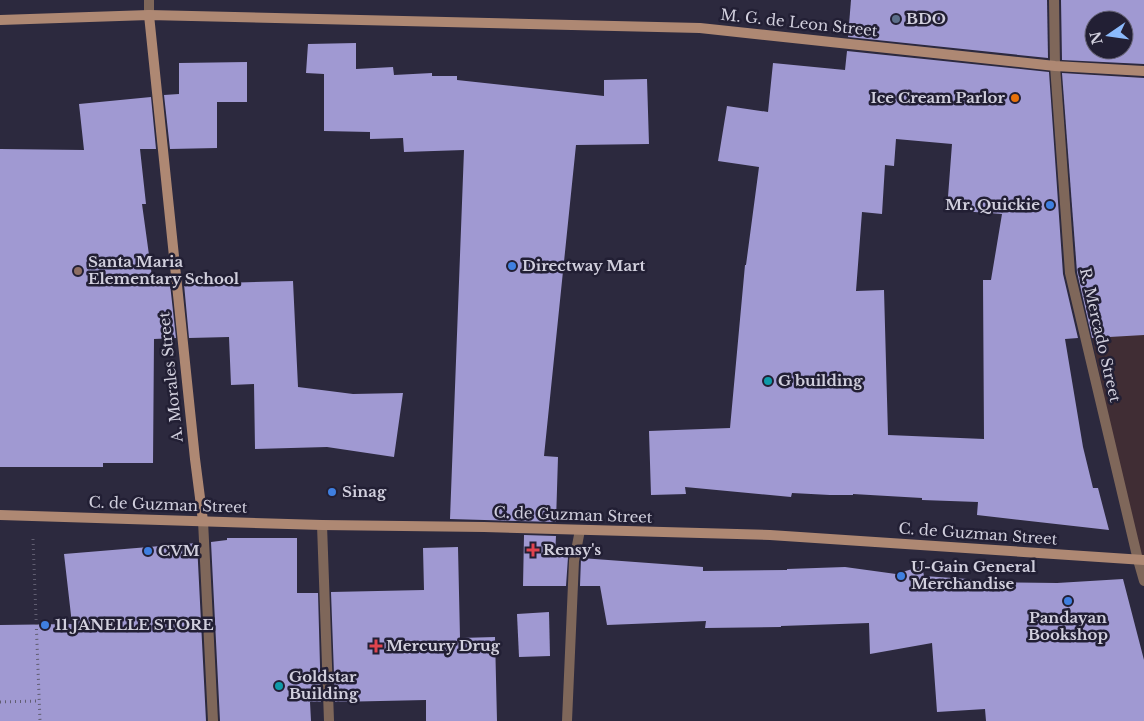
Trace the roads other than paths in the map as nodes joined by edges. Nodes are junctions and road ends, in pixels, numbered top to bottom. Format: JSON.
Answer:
{"nodes":[{"id":1,"x":149,"y":0,"type":"edge"},
{"id":2,"x":1054,"y":0,"type":"edge"},
{"id":3,"x":149,"y":15,"type":"junction"},
{"id":4,"x":0,"y":20,"type":"edge"},
{"id":5,"x":1055,"y":66,"type":"junction"},
{"id":6,"x":1144,"y":71,"type":"edge"},
{"id":7,"x":0,"y":515,"type":"edge"},
{"id":8,"x":203,"y":521,"type":"junction"},
{"id":9,"x":322,"y":525,"type":"junction"},
{"id":10,"x":580,"y":530,"type":"junction"},
{"id":11,"x":1141,"y":560,"type":"edge"},
{"id":12,"x":1144,"y":581,"type":"edge"},
{"id":13,"x":213,"y":721,"type":"edge"},
{"id":14,"x":329,"y":721,"type":"edge"},
{"id":15,"x":567,"y":721,"type":"edge"}],
"edges":[{"from":1,"to":3,"type":"street","name":"A. Morales Street"},
{"from":2,"to":5,"type":"street","name":"R. Mercado Street"},
{"from":3,"to":4,"type":"main road","name":"M. G. de Leon Street"},
{"from":3,"to":5,"type":"main road","name":"M. G. de Leon Street"},
{"from":3,"to":8,"type":"main road","name":"A. Morales Street"},
{"from":5,"to":6,"type":"main road","name":"M. G. de Leon Street"},
{"from":5,"to":11,"type":"street","name":"R. Mercado Street"},
{"from":7,"to":8,"type":"main road","name":"C. de Guzman Street"},
{"from":8,"to":9,"type":"main road","name":"C. de Guzman Street"},
{"from":8,"to":13,"type":"street","name":"A. Morales Street"},
{"from":9,"to":10,"type":"main road","name":"C. de Guzman Street"},
{"from":9,"to":14,"type":"street"},
{"from":10,"to":11,"type":"main road","name":"C. de Guzman Street"},
{"from":10,"to":15,"type":"street"},
{"from":11,"to":12,"type":"street","name":"R. Mercado Street"}]}
